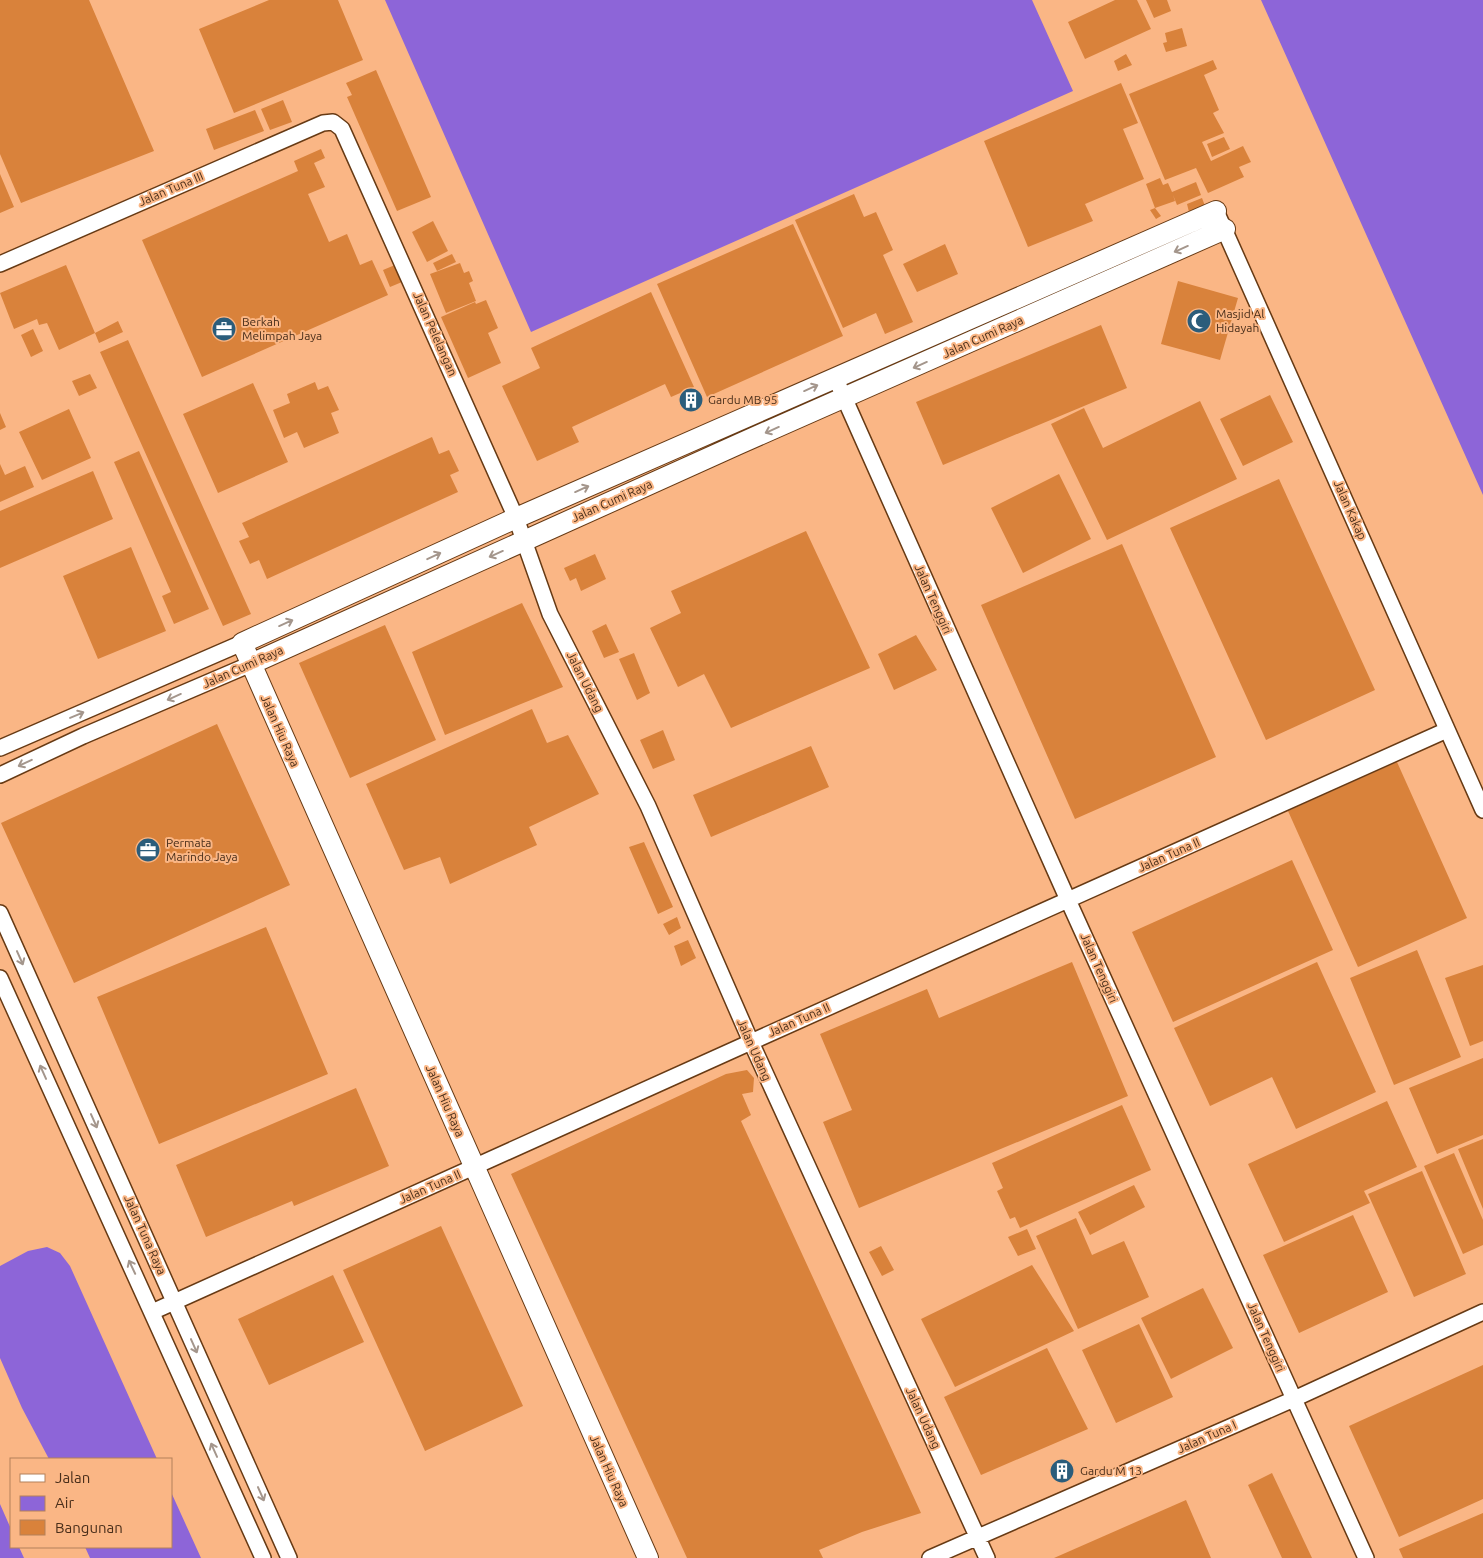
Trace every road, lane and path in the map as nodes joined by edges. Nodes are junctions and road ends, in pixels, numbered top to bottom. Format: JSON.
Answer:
{"nodes":[{"id":1,"x":342,"y":129,"type":"joint"},
{"id":2,"x":1216,"y":211,"type":"joint"},
{"id":3,"x":1225,"y":229,"type":"junction"},
{"id":4,"x":0,"y":264,"type":"edge"},
{"id":5,"x":965,"y":321,"type":"junction"},
{"id":6,"x":974,"y":341,"type":"junction"},
{"id":7,"x":835,"y":378,"type":"junction"},
{"id":8,"x":845,"y":398,"type":"junction"},
{"id":9,"x":651,"y":458,"type":"junction"},
{"id":10,"x":661,"y":479,"type":"junction"},
{"id":11,"x":516,"y":518,"type":"junction"},
{"id":12,"x":524,"y":541,"type":"junction"},
{"id":13,"x":413,"y":565,"type":"junction"},
{"id":14,"x":425,"y":585,"type":"junction"},
{"id":15,"x":351,"y":594,"type":"junction"},
{"id":16,"x":362,"y":614,"type":"junction"},
{"id":17,"x":242,"y":644,"type":"junction"},
{"id":18,"x":251,"y":664,"type":"junction"},
{"id":19,"x":47,"y":728,"type":"junction"},
{"id":20,"x":1447,"y":730,"type":"junction"},
{"id":21,"x":0,"y":748,"type":"edge"},
{"id":22,"x":57,"y":749,"type":"junction"},
{"id":23,"x":0,"y":775,"type":"edge"},
{"id":24,"x":1483,"y":810,"type":"edge"},
{"id":25,"x":1068,"y":900,"type":"junction"},
{"id":26,"x":1,"y":917,"type":"edge"},
{"id":27,"x":0,"y":978,"type":"edge"},
{"id":28,"x":750,"y":1042,"type":"junction"},
{"id":29,"x":85,"y":1100,"type":"junction"},
{"id":30,"x":61,"y":1112,"type":"junction"},
{"id":31,"x":474,"y":1167,"type":"junction"},
{"id":32,"x":174,"y":1302,"type":"junction"},
{"id":33,"x":152,"y":1312,"type":"junction"},
{"id":34,"x":1483,"y":1312,"type":"edge"},
{"id":35,"x":1294,"y":1398,"type":"junction"},
{"id":36,"x":978,"y":1538,"type":"junction"},
{"id":37,"x":263,"y":1558,"type":"edge"},
{"id":38,"x":289,"y":1558,"type":"edge"},
{"id":39,"x":648,"y":1558,"type":"edge"},
{"id":40,"x":930,"y":1558,"type":"edge"},
{"id":41,"x":987,"y":1558,"type":"edge"},
{"id":42,"x":1366,"y":1558,"type":"edge"}],
"edges":[{"from":1,"to":4,"type":"street","name":"Jalan Tuna III"},
{"from":1,"to":11,"type":"street","name":"Jalan Pelelangan"},
{"from":2,"to":3,"type":"street","name":"Jalan Kakap"},
{"from":2,"to":5,"type":"street","name":"Jalan Cumi Raya"},
{"from":3,"to":6,"type":"street","name":"Jalan Cumi Raya","one_way":true},
{"from":3,"to":20,"type":"street","name":"Jalan Kakap"},
{"from":5,"to":6,"type":"street"},
{"from":5,"to":7,"type":"street","name":"Jalan Cumi Raya"},
{"from":6,"to":8,"type":"street","name":"Jalan Cumi Raya","one_way":true},
{"from":7,"to":8,"type":"street","name":"Jalan Tenggiri"},
{"from":9,"to":7,"type":"street","name":"Jalan Cumi Raya","one_way":true},
{"from":8,"to":10,"type":"street","name":"Jalan Cumi Raya","one_way":true},
{"from":8,"to":25,"type":"street","name":"Jalan Tenggiri"},
{"from":9,"to":10,"type":"street"},
{"from":11,"to":9,"type":"street","name":"Jalan Cumi Raya","one_way":true},
{"from":10,"to":12,"type":"street","name":"Jalan Cumi Raya"},
{"from":11,"to":12,"type":"street","name":"Jalan Pelelangan"},
{"from":13,"to":11,"type":"street","name":"Jalan Cumi Raya","one_way":true},
{"from":12,"to":14,"type":"street","name":"Jalan Cumi Raya","one_way":true},
{"from":12,"to":28,"type":"street","name":"Jalan Udang"},
{"from":13,"to":14,"type":"street"},
{"from":13,"to":15,"type":"street","name":"Jalan Cumi Raya"},
{"from":14,"to":16,"type":"street","name":"Jalan Cumi Raya"},
{"from":15,"to":16,"type":"street"},
{"from":17,"to":15,"type":"street","name":"Jalan Cumi Raya","one_way":true},
{"from":16,"to":18,"type":"street","name":"Jalan Cumi Raya"},
{"from":17,"to":18,"type":"street","name":"Jalan Hiu Raya"},
{"from":19,"to":17,"type":"street","name":"Jalan Cumi Raya","one_way":true},
{"from":18,"to":22,"type":"street","name":"Jalan Cumi Raya","one_way":true},
{"from":18,"to":31,"type":"street","name":"Jalan Hiu Raya"},
{"from":19,"to":21,"type":"street","name":"Jalan Cumi Raya"},
{"from":19,"to":22,"type":"street"},
{"from":20,"to":24,"type":"street","name":"Jalan Kakap"},
{"from":20,"to":25,"type":"street","name":"Jalan Tuna II"},
{"from":22,"to":23,"type":"street","name":"Jalan Cumi Raya","one_way":true},
{"from":25,"to":28,"type":"street","name":"Jalan Tuna II"},
{"from":25,"to":35,"type":"street","name":"Jalan Tenggiri"},
{"from":26,"to":29,"type":"street","name":"Jalan Tuna Raya","one_way":true},
{"from":30,"to":27,"type":"street","name":"Jalan Tuna Raya","one_way":true},
{"from":28,"to":31,"type":"street","name":"Jalan Tuna II"},
{"from":28,"to":36,"type":"street","name":"Jalan Udang"},
{"from":29,"to":30,"type":"street"},
{"from":29,"to":32,"type":"street","name":"Jalan Tuna Raya","one_way":true},
{"from":33,"to":30,"type":"street","name":"Jalan Tuna Raya","one_way":true},
{"from":31,"to":32,"type":"street","name":"Jalan Tuna II"},
{"from":31,"to":39,"type":"street","name":"Jalan Hiu Raya"},
{"from":32,"to":33,"type":"street","name":"Jalan Tuna II"},
{"from":32,"to":38,"type":"street","name":"Jalan Tuna Raya","one_way":true},
{"from":37,"to":33,"type":"street","name":"Jalan Tuna Raya","one_way":true},
{"from":34,"to":35,"type":"street","name":"Jalan Tuna I"},
{"from":35,"to":36,"type":"street","name":"Jalan Tuna I"},
{"from":35,"to":42,"type":"street","name":"Jalan Tenggiri"},
{"from":36,"to":40,"type":"street","name":"Jalan Tuna I"},
{"from":36,"to":41,"type":"street","name":"Jalan Udang"}]}
